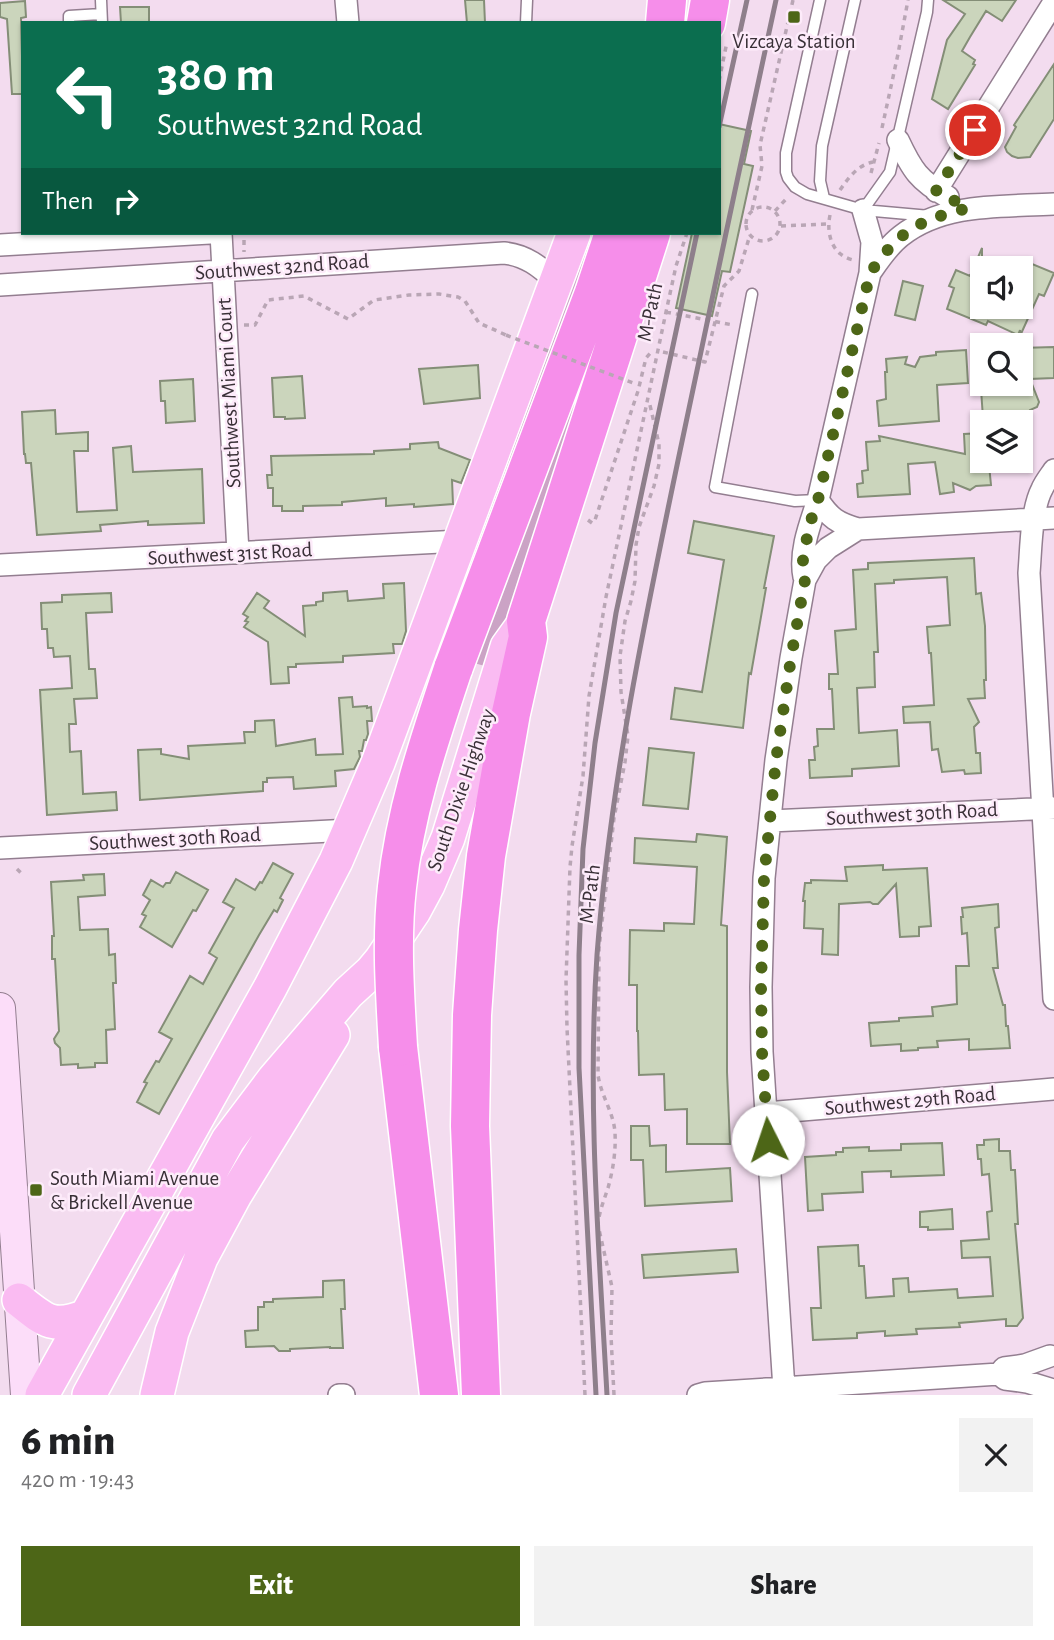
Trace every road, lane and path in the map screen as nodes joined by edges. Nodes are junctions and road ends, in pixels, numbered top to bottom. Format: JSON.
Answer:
{"nodes":[{"id":1,"x":101,"y":0,"type":"edge"},
{"id":2,"x":346,"y":0,"type":"edge"},
{"id":3,"x":527,"y":0,"type":"edge"},
{"id":4,"x":667,"y":0,"type":"edge"},
{"id":5,"x":710,"y":0,"type":"edge"},
{"id":6,"x":793,"y":0,"type":"edge"},
{"id":7,"x":821,"y":0,"type":"edge"},
{"id":8,"x":855,"y":0,"type":"edge"},
{"id":9,"x":908,"y":0,"type":"edge"},
{"id":10,"x":928,"y":0,"type":"edge"},
{"id":11,"x":1054,"y":2,"type":"edge"},
{"id":12,"x":102,"y":18,"type":"edge"},
{"id":13,"x":69,"y":21,"type":"edge"},
{"id":14,"x":348,"y":21,"type":"edge"},
{"id":15,"x":526,"y":21,"type":"edge"},
{"id":16,"x":655,"y":21,"type":"edge"},
{"id":17,"x":665,"y":21,"type":"edge"},
{"id":18,"x":706,"y":21,"type":"edge"},
{"id":19,"x":898,"y":140,"type":"junction"},
{"id":20,"x":875,"y":162,"type":"junction"},
{"id":21,"x":869,"y":180,"type":"dead end"},
{"id":22,"x":936,"y":191,"type":"junction"},
{"id":23,"x":790,"y":194,"type":"dead end"},
{"id":24,"x":837,"y":194,"type":"dead end"},
{"id":25,"x":824,"y":198,"type":"junction"},
{"id":26,"x":1054,"y":204,"type":"edge"},
{"id":27,"x":832,"y":208,"type":"dead end"},
{"id":28,"x":968,"y":208,"type":"junction"},
{"id":29,"x":752,"y":210,"type":"junction"},
{"id":30,"x":863,"y":210,"type":"junction"},
{"id":31,"x":775,"y":211,"type":"junction"},
{"id":32,"x":936,"y":216,"type":"junction"},
{"id":33,"x":828,"y":224,"type":"junction"},
{"id":34,"x":781,"y":226,"type":"junction"},
{"id":35,"x":175,"y":235,"type":"edge"},
{"id":36,"x":221,"y":235,"type":"edge"},
{"id":37,"x":573,"y":235,"type":"edge"},
{"id":38,"x":613,"y":235,"type":"edge"},
{"id":39,"x":650,"y":235,"type":"edge"},
{"id":40,"x":686,"y":235,"type":"edge"},
{"id":41,"x":750,"y":235,"type":"junction"},
{"id":42,"x":0,"y":245,"type":"edge"},
{"id":43,"x":853,"y":260,"type":"dead end"},
{"id":44,"x":223,"y":270,"type":"junction"},
{"id":45,"x":870,"y":273,"type":"junction"},
{"id":46,"x":556,"y":281,"type":"junction"},
{"id":47,"x":0,"y":285,"type":"edge"},
{"id":48,"x":752,"y":294,"type":"dead end"},
{"id":49,"x":666,"y":312,"type":"junction"},
{"id":50,"x":714,"y":321,"type":"junction"},
{"id":51,"x":723,"y":323,"type":"dead end"},
{"id":52,"x":244,"y":325,"type":"dead end"},
{"id":53,"x":653,"y":350,"type":"dead end"},
{"id":54,"x":663,"y":352,"type":"dead end"},
{"id":55,"x":632,"y":386,"type":"dead end"},
{"id":56,"x":649,"y":399,"type":"junction"},
{"id":57,"x":1054,"y":470,"type":"edge"},
{"id":58,"x":818,"y":500,"type":"junction"},
{"id":59,"x":587,"y":518,"type":"dead end"},
{"id":60,"x":1044,"y":518,"type":"edge"},
{"id":61,"x":858,"y":528,"type":"junction"},
{"id":62,"x":460,"y":541,"type":"junction"},
{"id":63,"x":238,"y":553,"type":"junction"},
{"id":64,"x":0,"y":565,"type":"edge"},
{"id":65,"x":805,"y":580,"type":"junction"},
{"id":66,"x":526,"y":621,"type":"junction"},
{"id":67,"x":1049,"y":808,"type":"edge"},
{"id":68,"x":770,"y":821,"type":"junction"},
{"id":69,"x":350,"y":830,"type":"junction"},
{"id":70,"x":0,"y":848,"type":"edge"},
{"id":71,"x":17,"y":869,"type":"dead end"},
{"id":72,"x":23,"y":875,"type":"dead end"},
{"id":73,"x":371,"y":972,"type":"junction"},
{"id":74,"x":1054,"y":999,"type":"edge"},
{"id":75,"x":0,"y":1008,"type":"edge"},
{"id":76,"x":1054,"y":1089,"type":"edge"},
{"id":77,"x":766,"y":1113,"type":"junction"},
{"id":78,"x":19,"y":1300,"type":"junction"},
{"id":79,"x":86,"y":1316,"type":"junction"},
{"id":80,"x":1052,"y":1354,"type":"edge"},
{"id":81,"x":999,"y":1374,"type":"junction"},
{"id":82,"x":784,"y":1389,"type":"junction"},
{"id":83,"x":1054,"y":1390,"type":"edge"},
{"id":84,"x":26,"y":1395,"type":"edge"},
{"id":85,"x":43,"y":1395,"type":"edge"},
{"id":86,"x":89,"y":1395,"type":"edge"},
{"id":87,"x":157,"y":1395,"type":"edge"},
{"id":88,"x":439,"y":1395,"type":"edge"},
{"id":89,"x":481,"y":1395,"type":"edge"},
{"id":90,"x":585,"y":1395,"type":"edge"},
{"id":91,"x":614,"y":1395,"type":"edge"},
{"id":92,"x":698,"y":1395,"type":"edge"}],
"edges":[{"from":1,"to":12,"type":"lane"},
{"from":2,"to":14,"type":"street"},
{"from":3,"to":15,"type":"lane"},
{"from":4,"to":16,"type":"main road"},
{"from":4,"to":17,"type":"highway"},
{"from":5,"to":18,"type":"highway"},
{"from":6,"to":29,"type":"path"},
{"from":7,"to":25,"type":"lane"},
{"from":8,"to":25,"type":"lane"},
{"from":9,"to":20,"type":"path"},
{"from":10,"to":19,"type":"lane"},
{"from":11,"to":22,"type":"street"},
{"from":12,"to":13,"type":"lane"},
{"from":19,"to":22,"type":"street"},
{"from":19,"to":30,"type":"lane"},
{"from":20,"to":21,"type":"path"},
{"from":20,"to":24,"type":"path"},
{"from":22,"to":28,"type":"street"},
{"from":23,"to":31,"type":"path"},
{"from":25,"to":30,"type":"lane"},
{"from":26,"to":28,"type":"street"},
{"from":27,"to":33,"type":"path"},
{"from":28,"to":32,"type":"street"},
{"from":29,"to":31,"type":"path"},
{"from":29,"to":41,"type":"path"},
{"from":30,"to":32,"type":"lane"},
{"from":30,"to":45,"type":"street"},
{"from":31,"to":34,"type":"path"},
{"from":32,"to":45,"type":"street"},
{"from":33,"to":34,"type":"path"},
{"from":33,"to":43,"type":"path"},
{"from":34,"to":41,"type":"path"},
{"from":35,"to":42,"type":"street","name":"Southwest 32nd Road"},
{"from":36,"to":44,"type":"street","name":"Southwest Miami Court"},
{"from":37,"to":46,"type":"main road"},
{"from":38,"to":88,"type":"highway","bridge":true},
{"from":39,"to":66,"type":"highway","name":"South Dixie Highway"},
{"from":40,"to":49,"type":"path","name":"M-Path"},
{"from":41,"to":50,"type":"path"},
{"from":44,"to":46,"type":"street","name":"Southwest 32nd Road"},
{"from":44,"to":47,"type":"street","name":"Southwest 32nd Road"},
{"from":44,"to":63,"type":"street","name":"Southwest Miami Court"},
{"from":45,"to":58,"type":"street"},
{"from":46,"to":62,"type":"main road"},
{"from":48,"to":58,"type":"lane"},
{"from":49,"to":50,"type":"path"},
{"from":49,"to":56,"type":"path","name":"M-Path"},
{"from":50,"to":51,"type":"path"},
{"from":50,"to":54,"type":"path"},
{"from":52,"to":55,"type":"path","bridge":true},
{"from":53,"to":59,"type":"path"},
{"from":56,"to":90,"type":"path","name":"M-Path"},
{"from":56,"to":91,"type":"path","name":"M-Path"},
{"from":57,"to":60,"type":"street"},
{"from":58,"to":61,"type":"street"},
{"from":58,"to":65,"type":"street"},
{"from":60,"to":61,"type":"street"},
{"from":60,"to":67,"type":"street"},
{"from":61,"to":65,"type":"street"},
{"from":62,"to":63,"type":"street","name":"Southwest 31st Road"},
{"from":62,"to":69,"type":"main road"},
{"from":63,"to":64,"type":"street","name":"Southwest 31st Road"},
{"from":65,"to":68,"type":"street"},
{"from":66,"to":73,"type":"main road","name":"South Dixie Highway"},
{"from":66,"to":89,"type":"highway"},
{"from":67,"to":68,"type":"street","name":"Southwest 30th Road"},
{"from":67,"to":74,"type":"street"},
{"from":68,"to":77,"type":"street"},
{"from":69,"to":70,"type":"street","name":"Southwest 30th Road"},
{"from":69,"to":79,"type":"main road"},
{"from":71,"to":72,"type":"path"},
{"from":73,"to":86,"type":"main road","name":"South Dixie Highway"},
{"from":73,"to":87,"type":"main road"},
{"from":75,"to":78,"type":"main road"},
{"from":76,"to":77,"type":"street","name":"Southwest 29th Road"},
{"from":77,"to":82,"type":"street"},
{"from":78,"to":79,"type":"main road"},
{"from":78,"to":84,"type":"main road"},
{"from":79,"to":85,"type":"main road"},
{"from":80,"to":81,"type":"street"},
{"from":80,"to":83,"type":"street"},
{"from":81,"to":82,"type":"street"},
{"from":81,"to":83,"type":"street"},
{"from":82,"to":92,"type":"street"}]}
